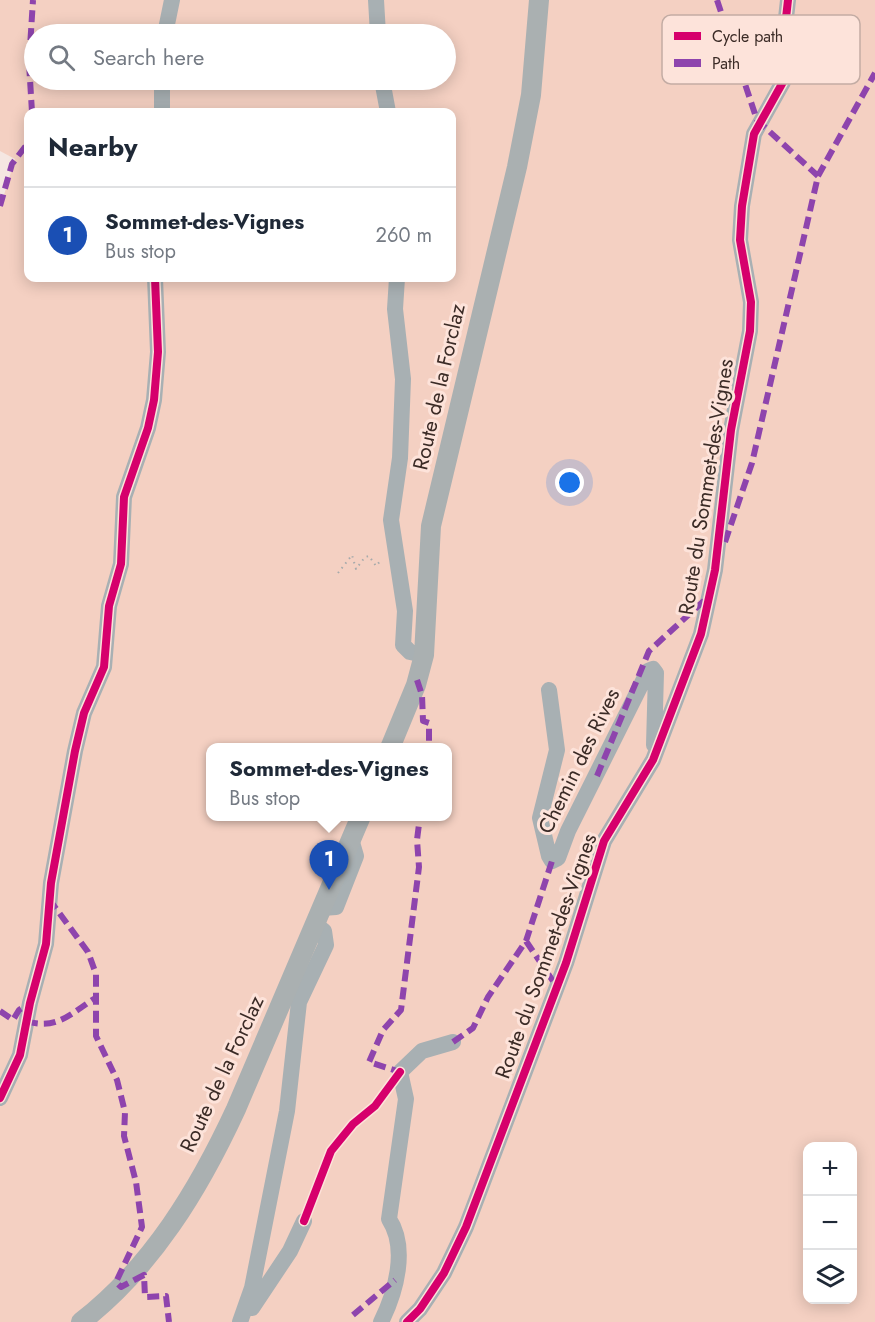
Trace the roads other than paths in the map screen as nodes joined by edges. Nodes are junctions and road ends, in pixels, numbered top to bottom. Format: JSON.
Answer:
{"nodes":[{"id":1,"x":172,"y":0,"type":"edge"},
{"id":2,"x":376,"y":0,"type":"edge"},
{"id":3,"x":539,"y":0,"type":"edge"},
{"id":4,"x":788,"y":0,"type":"edge"},
{"id":5,"x":786,"y":15,"type":"edge"},
{"id":6,"x":167,"y":24,"type":"edge"},
{"id":7,"x":377,"y":24,"type":"edge"},
{"id":8,"x":782,"y":84,"type":"edge"},
{"id":9,"x":162,"y":90,"type":"edge"},
{"id":10,"x":384,"y":90,"type":"edge"},
{"id":11,"x":162,"y":108,"type":"edge"},
{"id":12,"x":387,"y":108,"type":"edge"},
{"id":13,"x":155,"y":282,"type":"edge"},
{"id":14,"x":397,"y":282,"type":"edge"},
{"id":15,"x":424,"y":655,"type":"junction"},
{"id":16,"x":549,"y":690,"type":"dead end"},
{"id":17,"x":392,"y":743,"type":"edge"},
{"id":18,"x":653,"y":760,"type":"junction"},
{"id":19,"x":550,"y":820,"type":"dead end"},
{"id":20,"x":359,"y":821,"type":"edge"},
{"id":21,"x":561,"y":848,"type":"junction"},
{"id":22,"x":319,"y":916,"type":"junction"},
{"id":23,"x":453,"y":1042,"type":"dead end"},
{"id":24,"x":0,"y":1098,"type":"edge"},
{"id":25,"x":304,"y":1221,"type":"dead end"},
{"id":26,"x":81,"y":1322,"type":"edge"},
{"id":27,"x":240,"y":1322,"type":"edge"},
{"id":28,"x":244,"y":1322,"type":"edge"},
{"id":29,"x":381,"y":1322,"type":"edge"},
{"id":30,"x":407,"y":1322,"type":"edge"}],
"edges":[{"from":1,"to":6,"type":"street"},
{"from":2,"to":7,"type":"street"},
{"from":3,"to":15,"type":"main road","name":"Route de la Forclaz"},
{"from":4,"to":5,"type":"street","name":"Route du Sommet-des-Vignes"},
{"from":8,"to":18,"type":"street","name":"Route du Sommet-des-Vignes"},
{"from":9,"to":11,"type":"street"},
{"from":10,"to":12,"type":"street"},
{"from":13,"to":24,"type":"street"},
{"from":14,"to":15,"type":"street"},
{"from":15,"to":17,"type":"main road","name":"Route de la Forclaz"},
{"from":16,"to":21,"type":"street","name":"Chemin des Rives"},
{"from":18,"to":21,"type":"street","name":"Chemin des Rives"},
{"from":18,"to":30,"type":"street","name":"Route du Sommet-des-Vignes"},
{"from":19,"to":21,"type":"street"},
{"from":20,"to":22,"type":"main road","name":"Route de la Forclaz"},
{"from":22,"to":26,"type":"main road","name":"Route de la Forclaz"},
{"from":22,"to":27,"type":"street"},
{"from":23,"to":29,"type":"street"},
{"from":25,"to":28,"type":"street"}]}
